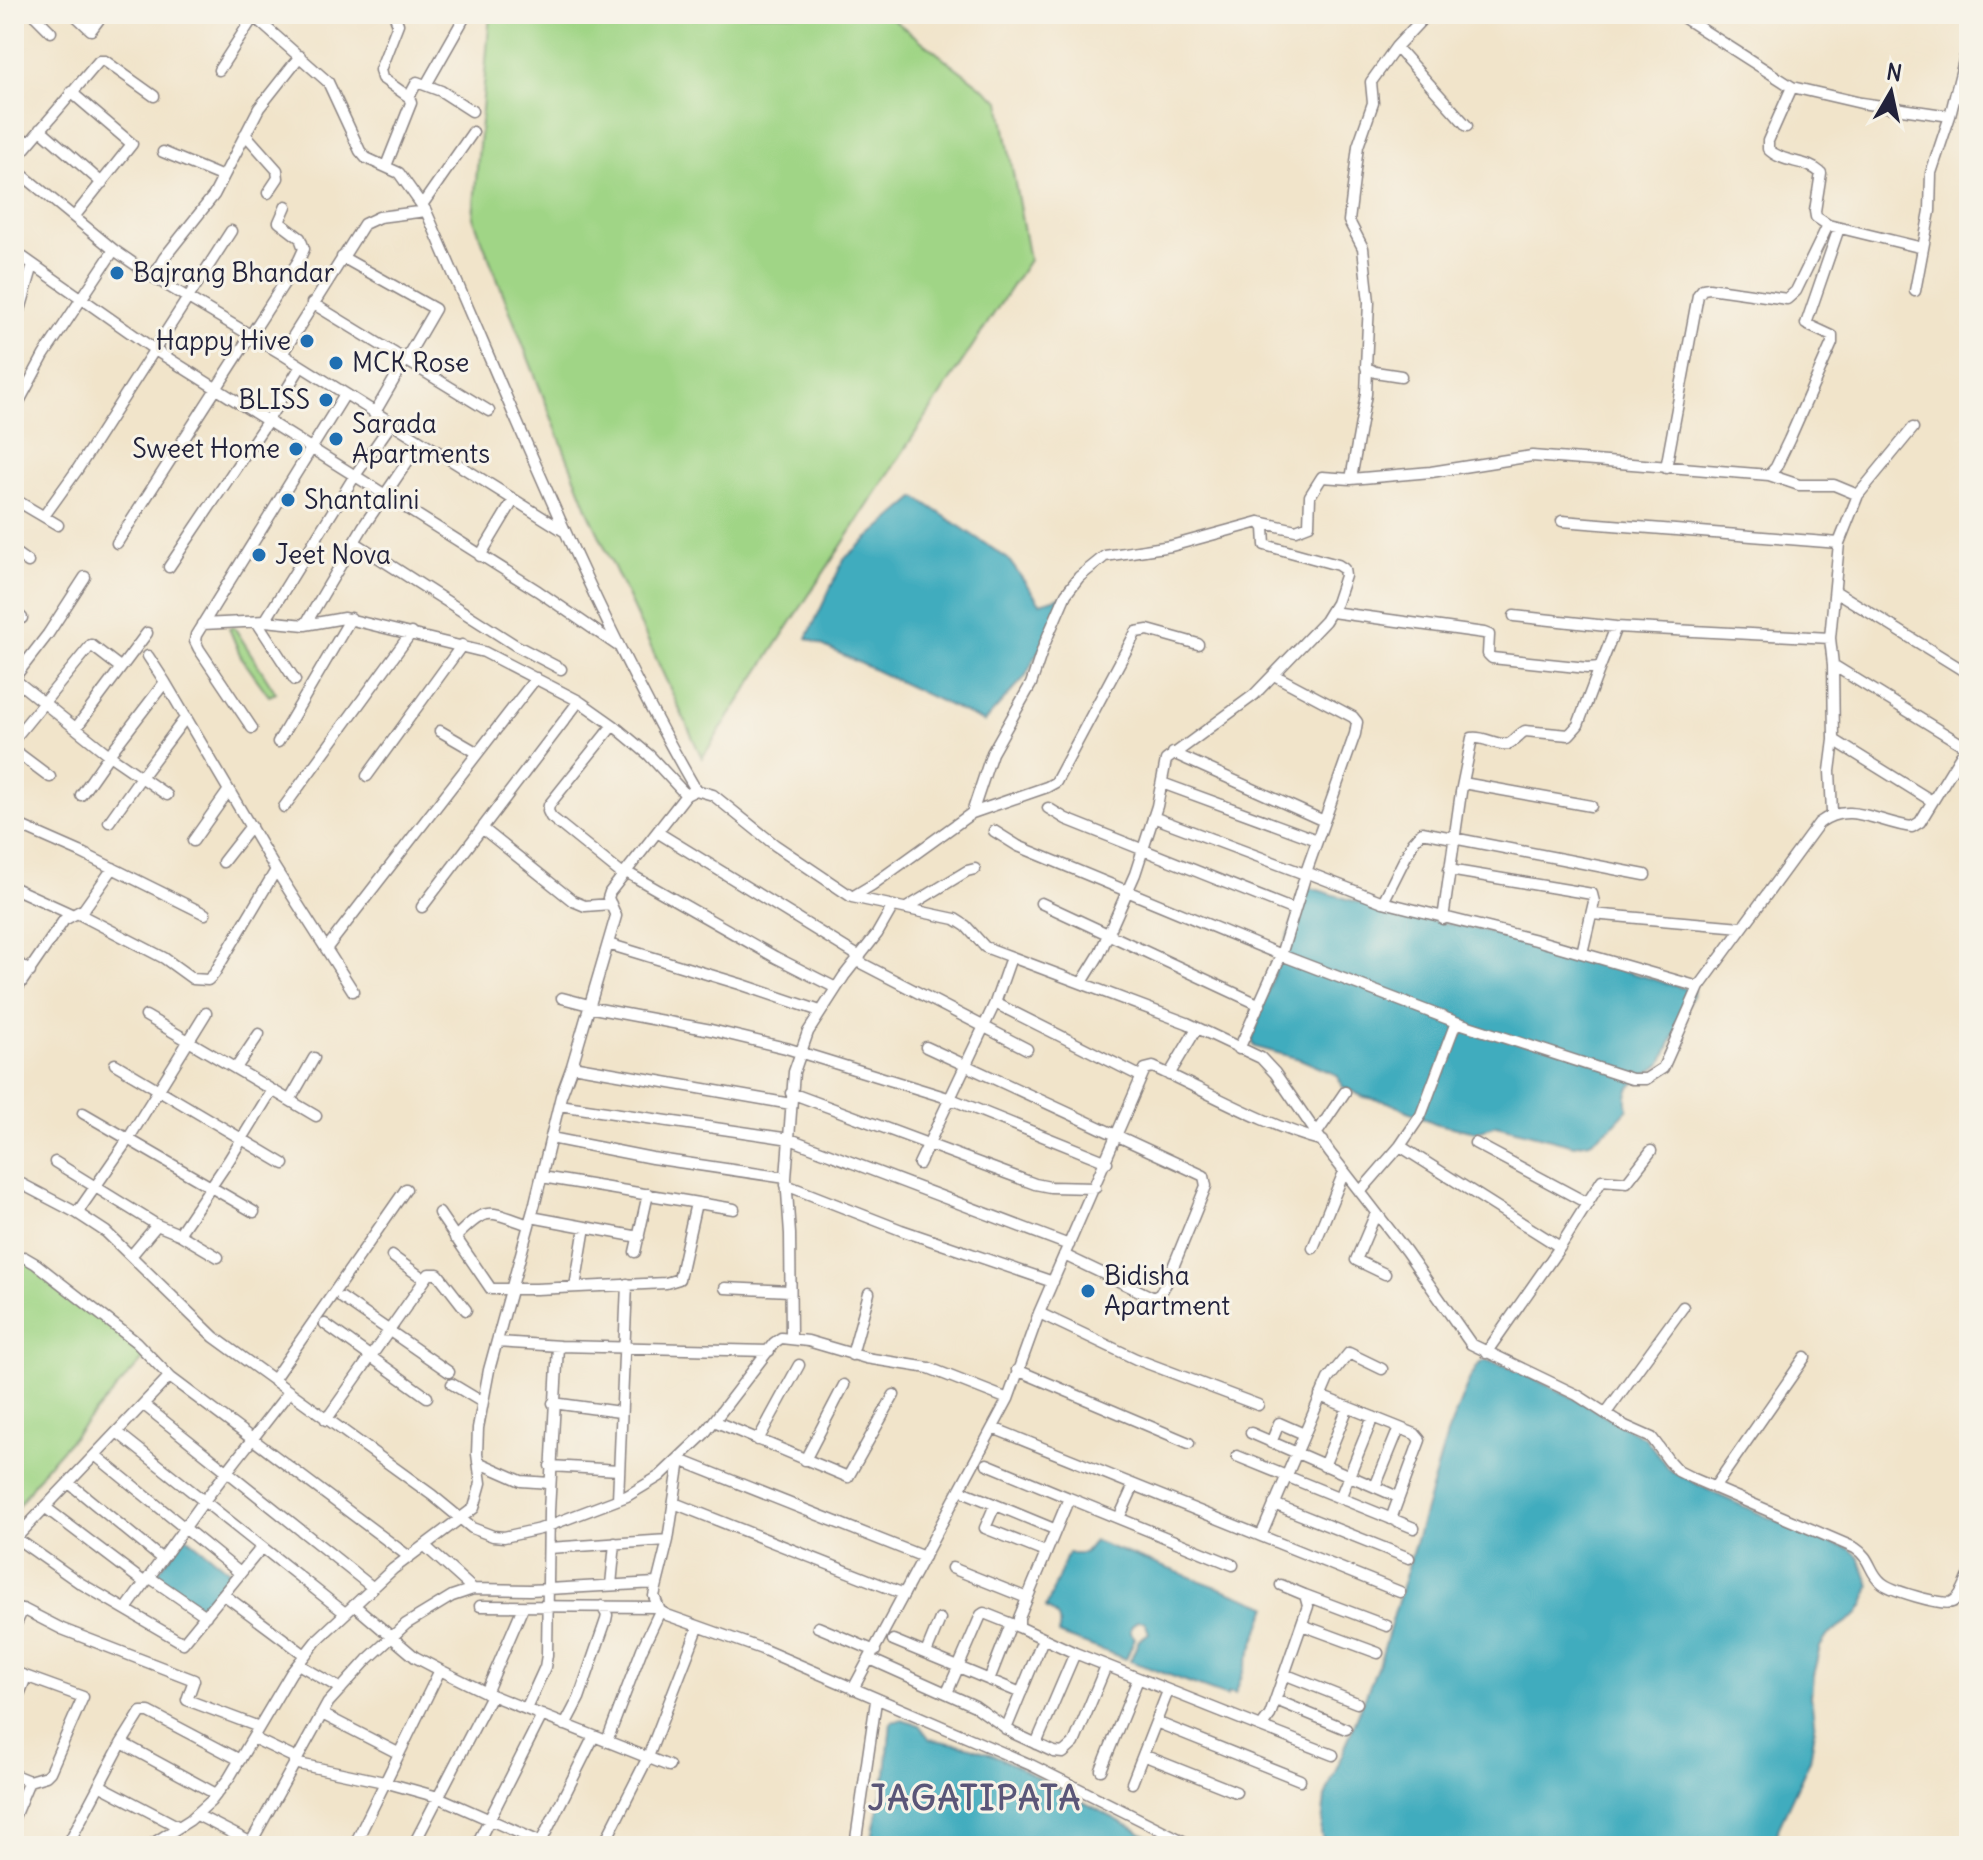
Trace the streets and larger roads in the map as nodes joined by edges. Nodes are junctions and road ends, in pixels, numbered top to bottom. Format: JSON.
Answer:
{"nodes":[{"id":1,"x":33,"y":14,"type":"edge"},
{"id":2,"x":74,"y":14,"type":"edge"},
{"id":3,"x":103,"y":14,"type":"edge"},
{"id":4,"x":394,"y":14,"type":"edge"},
{"id":5,"x":1427,"y":14,"type":"edge"},
{"id":6,"x":1678,"y":14,"type":"edge"},
{"id":7,"x":252,"y":15,"type":"edge"},
{"id":8,"x":464,"y":18,"type":"dead end"},
{"id":9,"x":51,"y":32,"type":"dead end"},
{"id":10,"x":1969,"y":41,"type":"edge"},
{"id":11,"x":1396,"y":47,"type":"junction"},
{"id":12,"x":300,"y":56,"type":"junction"},
{"id":13,"x":219,"y":70,"type":"dead end"},
{"id":14,"x":426,"y":85,"type":"junction"},
{"id":15,"x":1792,"y":87,"type":"junction"},
{"id":16,"x":71,"y":92,"type":"junction"},
{"id":17,"x":154,"y":96,"type":"dead end"},
{"id":18,"x":409,"y":97,"type":"junction"},
{"id":19,"x":472,"y":111,"type":"dead end"},
{"id":20,"x":1950,"y":116,"type":"junction"},
{"id":21,"x":1467,"y":126,"type":"dead end"},
{"id":22,"x":40,"y":129,"type":"junction"},
{"id":23,"x":14,"y":131,"type":"edge"},
{"id":24,"x":473,"y":132,"type":"dead end"},
{"id":25,"x":245,"y":134,"type":"junction"},
{"id":26,"x":28,"y":143,"type":"junction"},
{"id":27,"x":163,"y":152,"type":"dead end"},
{"id":28,"x":14,"y":161,"type":"edge"},
{"id":29,"x":386,"y":166,"type":"junction"},
{"id":30,"x":14,"y":168,"type":"edge"},
{"id":31,"x":223,"y":177,"type":"junction"},
{"id":32,"x":102,"y":183,"type":"junction"},
{"id":33,"x":268,"y":193,"type":"dead end"},
{"id":34,"x":286,"y":206,"type":"dead end"},
{"id":35,"x":424,"y":208,"type":"junction"},
{"id":36,"x":74,"y":217,"type":"junction"},
{"id":37,"x":1834,"y":227,"type":"junction"},
{"id":38,"x":231,"y":231,"type":"dead end"},
{"id":39,"x":1923,"y":248,"type":"junction"},
{"id":40,"x":114,"y":250,"type":"junction"},
{"id":41,"x":14,"y":251,"type":"edge"},
{"id":42,"x":342,"y":257,"type":"junction"},
{"id":43,"x":33,"y":265,"type":"junction"},
{"id":44,"x":153,"y":277,"type":"junction"},
{"id":45,"x":1915,"y":291,"type":"dead end"},
{"id":46,"x":188,"y":297,"type":"junction"},
{"id":47,"x":82,"y":300,"type":"junction"},
{"id":48,"x":312,"y":303,"type":"junction"},
{"id":49,"x":14,"y":331,"type":"edge"},
{"id":50,"x":252,"y":337,"type":"junction"},
{"id":51,"x":155,"y":350,"type":"junction"},
{"id":52,"x":282,"y":354,"type":"junction"},
{"id":53,"x":405,"y":360,"type":"junction"},
{"id":54,"x":301,"y":366,"type":"junction"},
{"id":55,"x":1367,"y":370,"type":"junction"},
{"id":56,"x":1401,"y":376,"type":"dead end"},
{"id":57,"x":218,"y":389,"type":"junction"},
{"id":58,"x":345,"y":394,"type":"junction"},
{"id":59,"x":14,"y":411,"type":"edge"},
{"id":60,"x":489,"y":411,"type":"dead end"},
{"id":61,"x":374,"y":414,"type":"junction"},
{"id":62,"x":268,"y":420,"type":"junction"},
{"id":63,"x":391,"y":424,"type":"junction"},
{"id":64,"x":1913,"y":428,"type":"dead end"},
{"id":65,"x":420,"y":443,"type":"junction"},
{"id":66,"x":313,"y":449,"type":"junction"},
{"id":67,"x":1666,"y":468,"type":"junction"},
{"id":68,"x":1769,"y":475,"type":"junction"},
{"id":69,"x":354,"y":477,"type":"junction"},
{"id":70,"x":1351,"y":479,"type":"junction"},
{"id":71,"x":384,"y":495,"type":"junction"},
{"id":72,"x":1858,"y":495,"type":"junction"},
{"id":73,"x":14,"y":499,"type":"edge"},
{"id":74,"x":513,"y":501,"type":"junction"},
{"id":75,"x":44,"y":516,"type":"junction"},
{"id":76,"x":1562,"y":521,"type":"dead end"},
{"id":77,"x":1259,"y":522,"type":"junction"},
{"id":78,"x":58,"y":525,"type":"dead end"},
{"id":79,"x":564,"y":531,"type":"junction"},
{"id":80,"x":354,"y":542,"type":"junction"},
{"id":81,"x":117,"y":543,"type":"dead end"},
{"id":82,"x":1839,"y":543,"type":"junction"},
{"id":83,"x":14,"y":552,"type":"edge"},
{"id":84,"x":480,"y":556,"type":"junction"},
{"id":85,"x":28,"y":562,"type":"dead end"},
{"id":86,"x":169,"y":567,"type":"dead end"},
{"id":87,"x":85,"y":577,"type":"dead end"},
{"id":88,"x":1835,"y":591,"type":"junction"},
{"id":89,"x":1332,"y":612,"type":"junction"},
{"id":90,"x":1514,"y":616,"type":"dead end"},
{"id":91,"x":351,"y":618,"type":"junction"},
{"id":92,"x":261,"y":622,"type":"junction"},
{"id":93,"x":202,"y":624,"type":"junction"},
{"id":94,"x":305,"y":625,"type":"junction"},
{"id":95,"x":1616,"y":627,"type":"junction"},
{"id":96,"x":147,"y":633,"type":"dead end"},
{"id":97,"x":411,"y":633,"type":"junction"},
{"id":98,"x":1830,"y":638,"type":"junction"},
{"id":99,"x":1198,"y":644,"type":"dead end"},
{"id":100,"x":462,"y":645,"type":"junction"},
{"id":101,"x":515,"y":645,"type":"junction"},
{"id":102,"x":619,"y":647,"type":"junction"},
{"id":103,"x":148,"y":656,"type":"dead end"},
{"id":104,"x":505,"y":661,"type":"junction"},
{"id":105,"x":1833,"y":665,"type":"junction"},
{"id":106,"x":1600,"y":667,"type":"junction"},
{"id":107,"x":121,"y":668,"type":"junction"},
{"id":108,"x":561,"y":669,"type":"dead end"},
{"id":109,"x":1969,"y":674,"type":"edge"},
{"id":110,"x":1274,"y":675,"type":"junction"},
{"id":111,"x":14,"y":678,"type":"edge"},
{"id":112,"x":536,"y":678,"type":"junction"},
{"id":113,"x":295,"y":680,"type":"dead end"},
{"id":114,"x":165,"y":682,"type":"junction"},
{"id":115,"x":579,"y":701,"type":"junction"},
{"id":116,"x":44,"y":702,"type":"junction"},
{"id":117,"x":186,"y":717,"type":"junction"},
{"id":118,"x":613,"y":725,"type":"junction"},
{"id":119,"x":76,"y":728,"type":"junction"},
{"id":120,"x":252,"y":728,"type":"dead end"},
{"id":121,"x":440,"y":731,"type":"dead end"},
{"id":122,"x":14,"y":739,"type":"edge"},
{"id":123,"x":1834,"y":740,"type":"junction"},
{"id":124,"x":278,"y":742,"type":"dead end"},
{"id":125,"x":14,"y":750,"type":"edge"},
{"id":126,"x":1966,"y":752,"type":"edge"},
{"id":127,"x":478,"y":753,"type":"junction"},
{"id":128,"x":1173,"y":753,"type":"junction"},
{"id":129,"x":109,"y":755,"type":"junction"},
{"id":130,"x":367,"y":776,"type":"dead end"},
{"id":131,"x":50,"y":777,"type":"dead end"},
{"id":132,"x":141,"y":777,"type":"junction"},
{"id":133,"x":1162,"y":783,"type":"junction"},
{"id":134,"x":1463,"y":783,"type":"junction"},
{"id":135,"x":229,"y":790,"type":"junction"},
{"id":136,"x":691,"y":792,"type":"junction"},
{"id":137,"x":81,"y":795,"type":"dead end"},
{"id":138,"x":167,"y":795,"type":"dead end"},
{"id":139,"x":1932,"y":801,"type":"junction"},
{"id":140,"x":1591,"y":806,"type":"dead end"},
{"id":141,"x":284,"y":807,"type":"dead end"},
{"id":142,"x":1048,"y":808,"type":"dead end"},
{"id":143,"x":1832,"y":812,"type":"junction"},
{"id":144,"x":972,"y":813,"type":"junction"},
{"id":145,"x":1153,"y":817,"type":"junction"},
{"id":146,"x":1324,"y":821,"type":"junction"},
{"id":147,"x":109,"y":822,"type":"dead end"},
{"id":148,"x":14,"y":823,"type":"edge"},
{"id":149,"x":251,"y":826,"type":"junction"},
{"id":150,"x":482,"y":828,"type":"junction"},
{"id":151,"x":994,"y":831,"type":"dead end"},
{"id":152,"x":657,"y":832,"type":"junction"},
{"id":153,"x":1454,"y":838,"type":"junction"},
{"id":154,"x":1317,"y":840,"type":"junction"},
{"id":155,"x":193,"y":841,"type":"dead end"},
{"id":156,"x":1143,"y":851,"type":"junction"},
{"id":157,"x":223,"y":862,"type":"dead end"},
{"id":158,"x":113,"y":868,"type":"junction"},
{"id":159,"x":975,"y":869,"type":"dead end"},
{"id":160,"x":276,"y":870,"type":"junction"},
{"id":161,"x":1449,"y":870,"type":"junction"},
{"id":162,"x":624,"y":874,"type":"junction"},
{"id":163,"x":1306,"y":875,"type":"junction"},
{"id":164,"x":1645,"y":875,"type":"dead end"},
{"id":165,"x":14,"y":888,"type":"edge"},
{"id":166,"x":1127,"y":891,"type":"junction"},
{"id":167,"x":852,"y":897,"type":"junction"},
{"id":168,"x":1383,"y":902,"type":"junction"},
{"id":169,"x":1041,"y":903,"type":"dead end"},
{"id":170,"x":611,"y":904,"type":"junction"},
{"id":171,"x":893,"y":906,"type":"junction"},
{"id":172,"x":422,"y":907,"type":"dead end"},
{"id":173,"x":908,"y":907,"type":"junction"},
{"id":174,"x":1294,"y":910,"type":"junction"},
{"id":175,"x":74,"y":914,"type":"junction"},
{"id":176,"x":205,"y":914,"type":"dead end"},
{"id":177,"x":1592,"y":914,"type":"junction"},
{"id":178,"x":1443,"y":919,"type":"junction"},
{"id":179,"x":1741,"y":927,"type":"junction"},
{"id":180,"x":1109,"y":933,"type":"junction"},
{"id":181,"x":608,"y":944,"type":"junction"},
{"id":182,"x":326,"y":949,"type":"junction"},
{"id":183,"x":1582,"y":953,"type":"junction"},
{"id":184,"x":1281,"y":955,"type":"junction"},
{"id":185,"x":859,"y":959,"type":"junction"},
{"id":186,"x":14,"y":960,"type":"edge"},
{"id":187,"x":1009,"y":963,"type":"dead end"},
{"id":188,"x":30,"y":972,"type":"junction"},
{"id":189,"x":1083,"y":981,"type":"junction"},
{"id":190,"x":1699,"y":987,"type":"junction"},
{"id":191,"x":836,"y":988,"type":"junction"},
{"id":192,"x":353,"y":991,"type":"dead end"},
{"id":193,"x":14,"y":993,"type":"edge"},
{"id":194,"x":562,"y":998,"type":"dead end"},
{"id":195,"x":995,"y":1003,"type":"junction"},
{"id":196,"x":1260,"y":1005,"type":"junction"},
{"id":197,"x":589,"y":1006,"type":"junction"},
{"id":198,"x":820,"y":1011,"type":"junction"},
{"id":199,"x":206,"y":1013,"type":"dead end"},
{"id":200,"x":146,"y":1016,"type":"dead end"},
{"id":201,"x":1456,"y":1022,"type":"junction"},
{"id":202,"x":985,"y":1027,"type":"junction"},
{"id":203,"x":1197,"y":1028,"type":"junction"},
{"id":204,"x":259,"y":1034,"type":"dead end"},
{"id":205,"x":188,"y":1040,"type":"junction"},
{"id":206,"x":926,"y":1047,"type":"dead end"},
{"id":207,"x":1027,"y":1049,"type":"dead end"},
{"id":208,"x":1239,"y":1049,"type":"junction"},
{"id":209,"x":799,"y":1052,"type":"junction"},
{"id":210,"x":314,"y":1058,"type":"dead end"},
{"id":211,"x":115,"y":1064,"type":"dead end"},
{"id":212,"x":967,"y":1065,"type":"junction"},
{"id":213,"x":572,"y":1066,"type":"junction"},
{"id":214,"x":236,"y":1068,"type":"junction"},
{"id":215,"x":1169,"y":1075,"type":"junction"},
{"id":216,"x":1140,"y":1076,"type":"junction"},
{"id":217,"x":272,"y":1090,"type":"junction"},
{"id":218,"x":156,"y":1091,"type":"junction"},
{"id":219,"x":1345,"y":1092,"type":"dead end"},
{"id":220,"x":791,"y":1099,"type":"junction"},
{"id":221,"x":951,"y":1099,"type":"junction"},
{"id":222,"x":290,"y":1100,"type":"junction"},
{"id":223,"x":559,"y":1105,"type":"junction"},
{"id":224,"x":83,"y":1113,"type":"dead end"},
{"id":225,"x":316,"y":1116,"type":"dead end"},
{"id":226,"x":1117,"y":1137,"type":"junction"},
{"id":227,"x":1320,"y":1137,"type":"junction"},
{"id":228,"x":551,"y":1138,"type":"junction"},
{"id":229,"x":790,"y":1139,"type":"junction"},
{"id":230,"x":242,"y":1140,"type":"junction"},
{"id":231,"x":127,"y":1141,"type":"junction"},
{"id":232,"x":928,"y":1143,"type":"junction"},
{"id":233,"x":1475,"y":1143,"type":"dead end"},
{"id":234,"x":1400,"y":1146,"type":"junction"},
{"id":235,"x":1651,"y":1151,"type":"dead end"},
{"id":236,"x":55,"y":1162,"type":"dead end"},
{"id":237,"x":1107,"y":1162,"type":"junction"},
{"id":238,"x":284,"y":1164,"type":"dead end"},
{"id":239,"x":919,"y":1164,"type":"dead end"},
{"id":240,"x":1344,"y":1172,"type":"junction"},
{"id":241,"x":542,"y":1177,"type":"junction"},
{"id":242,"x":14,"y":1180,"type":"edge"},
{"id":243,"x":786,"y":1182,"type":"junction"},
{"id":244,"x":95,"y":1186,"type":"junction"},
{"id":245,"x":211,"y":1187,"type":"junction"},
{"id":246,"x":1095,"y":1188,"type":"junction"},
{"id":247,"x":406,"y":1189,"type":"dead end"},
{"id":248,"x":1360,"y":1192,"type":"junction"},
{"id":249,"x":648,"y":1194,"type":"junction"},
{"id":250,"x":696,"y":1203,"type":"junction"},
{"id":251,"x":1587,"y":1203,"type":"junction"},
{"id":252,"x":734,"y":1209,"type":"dead end"},
{"id":253,"x":254,"y":1212,"type":"dead end"},
{"id":254,"x":77,"y":1213,"type":"junction"},
{"id":255,"x":439,"y":1213,"type":"dead end"},
{"id":256,"x":1376,"y":1213,"type":"junction"},
{"id":257,"x":530,"y":1221,"type":"junction"},
{"id":258,"x":157,"y":1225,"type":"junction"},
{"id":259,"x":585,"y":1227,"type":"junction"},
{"id":260,"x":179,"y":1234,"type":"junction"},
{"id":261,"x":639,"y":1237,"type":"junction"},
{"id":262,"x":455,"y":1238,"type":"junction"},
{"id":263,"x":1560,"y":1247,"type":"junction"},
{"id":264,"x":1313,"y":1248,"type":"dead end"},
{"id":265,"x":1066,"y":1250,"type":"junction"},
{"id":266,"x":635,"y":1252,"type":"dead end"},
{"id":267,"x":131,"y":1256,"type":"junction"},
{"id":268,"x":392,"y":1256,"type":"dead end"},
{"id":269,"x":218,"y":1257,"type":"dead end"},
{"id":270,"x":14,"y":1261,"type":"edge"},
{"id":271,"x":1385,"y":1274,"type":"dead end"},
{"id":272,"x":424,"y":1279,"type":"junction"},
{"id":273,"x":1053,"y":1282,"type":"junction"},
{"id":274,"x":627,"y":1284,"type":"junction"},
{"id":275,"x":575,"y":1287,"type":"junction"},
{"id":276,"x":510,"y":1288,"type":"junction"},
{"id":277,"x":725,"y":1288,"type":"dead end"},
{"id":278,"x":790,"y":1291,"type":"junction"},
{"id":279,"x":869,"y":1293,"type":"dead end"},
{"id":280,"x":342,"y":1298,"type":"dead end"},
{"id":281,"x":1683,"y":1307,"type":"dead end"},
{"id":282,"x":466,"y":1310,"type":"dead end"},
{"id":283,"x":1039,"y":1313,"type":"junction"},
{"id":284,"x":325,"y":1324,"type":"dead end"},
{"id":285,"x":388,"y":1331,"type":"junction"},
{"id":286,"x":791,"y":1337,"type":"junction"},
{"id":287,"x":497,"y":1342,"type":"junction"},
{"id":288,"x":558,"y":1346,"type":"junction"},
{"id":289,"x":625,"y":1347,"type":"junction"},
{"id":290,"x":769,"y":1351,"type":"junction"},
{"id":291,"x":1486,"y":1353,"type":"junction"},
{"id":292,"x":852,"y":1355,"type":"junction"},
{"id":293,"x":370,"y":1356,"type":"junction"},
{"id":294,"x":1805,"y":1357,"type":"dead end"},
{"id":295,"x":799,"y":1365,"type":"dead end"},
{"id":296,"x":1382,"y":1369,"type":"dead end"},
{"id":297,"x":1017,"y":1370,"type":"junction"},
{"id":298,"x":171,"y":1378,"type":"junction"},
{"id":299,"x":273,"y":1380,"type":"junction"},
{"id":300,"x":844,"y":1385,"type":"dead end"},
{"id":301,"x":289,"y":1392,"type":"junction"},
{"id":302,"x":894,"y":1395,"type":"dead end"},
{"id":303,"x":1320,"y":1396,"type":"junction"},
{"id":304,"x":427,"y":1397,"type":"dead end"},
{"id":305,"x":1008,"y":1399,"type":"junction"},
{"id":306,"x":482,"y":1402,"type":"junction"},
{"id":307,"x":553,"y":1403,"type":"junction"},
{"id":308,"x":144,"y":1405,"type":"junction"},
{"id":309,"x":1258,"y":1405,"type":"dead end"},
{"id":310,"x":1348,"y":1407,"type":"junction"},
{"id":311,"x":620,"y":1412,"type":"junction"},
{"id":312,"x":1606,"y":1413,"type":"junction"},
{"id":313,"x":1373,"y":1417,"type":"junction"},
{"id":314,"x":326,"y":1420,"type":"junction"},
{"id":315,"x":714,"y":1421,"type":"junction"},
{"id":316,"x":993,"y":1428,"type":"junction"},
{"id":317,"x":1399,"y":1428,"type":"junction"},
{"id":318,"x":117,"y":1432,"type":"junction"},
{"id":319,"x":1251,"y":1433,"type":"dead end"},
{"id":320,"x":1304,"y":1434,"type":"junction"},
{"id":321,"x":252,"y":1440,"type":"junction"},
{"id":322,"x":758,"y":1440,"type":"junction"},
{"id":323,"x":1189,"y":1443,"type":"dead end"},
{"id":324,"x":1271,"y":1443,"type":"junction"},
{"id":325,"x":1296,"y":1454,"type":"junction"},
{"id":326,"x":95,"y":1455,"type":"junction"},
{"id":327,"x":1237,"y":1456,"type":"dead end"},
{"id":328,"x":680,"y":1460,"type":"junction"},
{"id":329,"x":805,"y":1460,"type":"junction"},
{"id":330,"x":478,"y":1462,"type":"junction"},
{"id":331,"x":987,"y":1464,"type":"dead end"},
{"id":332,"x":550,"y":1466,"type":"junction"},
{"id":333,"x":1324,"y":1466,"type":"junction"},
{"id":334,"x":619,"y":1470,"type":"junction"},
{"id":335,"x":227,"y":1471,"type":"junction"},
{"id":336,"x":1286,"y":1477,"type":"junction"},
{"id":337,"x":1349,"y":1477,"type":"junction"},
{"id":338,"x":69,"y":1483,"type":"junction"},
{"id":339,"x":550,"y":1483,"type":"junction"},
{"id":340,"x":1134,"y":1485,"type":"junction"},
{"id":341,"x":1375,"y":1487,"type":"junction"},
{"id":342,"x":1714,"y":1488,"type":"junction"},
{"id":343,"x":967,"y":1493,"type":"dead end"},
{"id":344,"x":1398,"y":1497,"type":"junction"},
{"id":345,"x":1069,"y":1498,"type":"junction"},
{"id":346,"x":1340,"y":1498,"type":"junction"},
{"id":347,"x":618,"y":1499,"type":"junction"},
{"id":348,"x":204,"y":1501,"type":"junction"},
{"id":349,"x":674,"y":1503,"type":"junction"},
{"id":350,"x":1274,"y":1504,"type":"junction"},
{"id":351,"x":995,"y":1505,"type":"junction"},
{"id":352,"x":46,"y":1508,"type":"junction"},
{"id":353,"x":1119,"y":1518,"type":"junction"},
{"id":354,"x":1391,"y":1519,"type":"junction"},
{"id":355,"x":461,"y":1520,"type":"junction"},
{"id":356,"x":549,"y":1525,"type":"junction"},
{"id":357,"x":1414,"y":1528,"type":"dead end"},
{"id":358,"x":184,"y":1529,"type":"junction"},
{"id":359,"x":1054,"y":1529,"type":"junction"},
{"id":360,"x":1261,"y":1536,"type":"junction"},
{"id":361,"x":15,"y":1539,"type":"edge"},
{"id":362,"x":668,"y":1540,"type":"junction"},
{"id":363,"x":615,"y":1543,"type":"junction"},
{"id":364,"x":425,"y":1546,"type":"junction"},
{"id":365,"x":262,"y":1547,"type":"junction"},
{"id":366,"x":549,"y":1548,"type":"junction"},
{"id":367,"x":1045,"y":1552,"type":"junction"},
{"id":368,"x":408,"y":1556,"type":"junction"},
{"id":369,"x":924,"y":1557,"type":"junction"},
{"id":370,"x":1409,"y":1558,"type":"dead end"},
{"id":371,"x":162,"y":1559,"type":"junction"},
{"id":372,"x":1233,"y":1565,"type":"dead end"},
{"id":373,"x":952,"y":1568,"type":"dead end"},
{"id":374,"x":240,"y":1573,"type":"junction"},
{"id":375,"x":1969,"y":1576,"type":"edge"},
{"id":376,"x":147,"y":1580,"type":"junction"},
{"id":377,"x":656,"y":1583,"type":"junction"},
{"id":378,"x":611,"y":1585,"type":"junction"},
{"id":379,"x":1281,"y":1585,"type":"dead end"},
{"id":380,"x":372,"y":1587,"type":"junction"},
{"id":381,"x":473,"y":1589,"type":"junction"},
{"id":382,"x":548,"y":1589,"type":"junction"},
{"id":383,"x":1400,"y":1592,"type":"dead end"},
{"id":384,"x":223,"y":1594,"type":"junction"},
{"id":385,"x":904,"y":1594,"type":"junction"},
{"id":386,"x":1305,"y":1595,"type":"junction"},
{"id":387,"x":1027,"y":1598,"type":"junction"},
{"id":388,"x":480,"y":1606,"type":"dead end"},
{"id":389,"x":602,"y":1606,"type":"junction"},
{"id":390,"x":523,"y":1607,"type":"junction"},
{"id":391,"x":547,"y":1607,"type":"junction"},
{"id":392,"x":126,"y":1609,"type":"junction"},
{"id":393,"x":350,"y":1609,"type":"junction"},
{"id":394,"x":659,"y":1609,"type":"junction"},
{"id":395,"x":206,"y":1616,"type":"junction"},
{"id":396,"x":940,"y":1619,"type":"dead end"},
{"id":397,"x":1302,"y":1625,"type":"junction"},
{"id":398,"x":1015,"y":1626,"type":"junction"},
{"id":399,"x":1387,"y":1626,"type":"dead end"},
{"id":400,"x":818,"y":1627,"type":"dead end"},
{"id":401,"x":14,"y":1628,"type":"edge"},
{"id":402,"x":698,"y":1628,"type":"junction"},
{"id":403,"x":391,"y":1637,"type":"junction"},
{"id":404,"x":1043,"y":1639,"type":"junction"},
{"id":405,"x":893,"y":1640,"type":"dead end"},
{"id":406,"x":926,"y":1653,"type":"junction"},
{"id":407,"x":1075,"y":1653,"type":"junction"},
{"id":408,"x":1378,"y":1653,"type":"dead end"},
{"id":409,"x":872,"y":1655,"type":"junction"},
{"id":410,"x":301,"y":1660,"type":"junction"},
{"id":411,"x":1106,"y":1666,"type":"junction"},
{"id":412,"x":958,"y":1667,"type":"junction"},
{"id":413,"x":440,"y":1670,"type":"junction"},
{"id":414,"x":14,"y":1672,"type":"edge"},
{"id":415,"x":1284,"y":1674,"type":"junction"},
{"id":416,"x":26,"y":1677,"type":"junction"},
{"id":417,"x":1138,"y":1679,"type":"junction"},
{"id":418,"x":989,"y":1680,"type":"junction"},
{"id":419,"x":341,"y":1689,"type":"junction"},
{"id":420,"x":853,"y":1689,"type":"junction"},
{"id":421,"x":1168,"y":1691,"type":"junction"},
{"id":422,"x":947,"y":1693,"type":"junction"},
{"id":423,"x":1021,"y":1693,"type":"junction"},
{"id":424,"x":488,"y":1694,"type":"junction"},
{"id":425,"x":1276,"y":1700,"type":"junction"},
{"id":426,"x":876,"y":1701,"type":"junction"},
{"id":427,"x":1357,"y":1703,"type":"dead end"},
{"id":428,"x":14,"y":1707,"type":"edge"},
{"id":429,"x":526,"y":1709,"type":"junction"},
{"id":430,"x":322,"y":1714,"type":"junction"},
{"id":431,"x":542,"y":1715,"type":"junction"},
{"id":432,"x":1156,"y":1722,"type":"junction"},
{"id":433,"x":565,"y":1725,"type":"junction"},
{"id":434,"x":259,"y":1727,"type":"junction"},
{"id":435,"x":1261,"y":1727,"type":"junction"},
{"id":436,"x":1006,"y":1729,"type":"junction"},
{"id":437,"x":1346,"y":1729,"type":"dead end"},
{"id":438,"x":594,"y":1736,"type":"junction"},
{"id":439,"x":253,"y":1738,"type":"junction"},
{"id":440,"x":607,"y":1741,"type":"junction"},
{"id":441,"x":122,"y":1743,"type":"junction"},
{"id":442,"x":1036,"y":1744,"type":"junction"},
{"id":443,"x":398,"y":1753,"type":"junction"},
{"id":444,"x":1143,"y":1755,"type":"junction"},
{"id":445,"x":1333,"y":1755,"type":"dead end"},
{"id":446,"x":648,"y":1757,"type":"junction"},
{"id":447,"x":240,"y":1760,"type":"junction"},
{"id":448,"x":296,"y":1761,"type":"junction"},
{"id":449,"x":669,"y":1766,"type":"dead end"},
{"id":450,"x":1101,"y":1770,"type":"dead end"},
{"id":451,"x":14,"y":1775,"type":"edge"},
{"id":452,"x":1300,"y":1780,"type":"dead end"},
{"id":453,"x":29,"y":1781,"type":"junction"},
{"id":454,"x":384,"y":1782,"type":"junction"},
{"id":455,"x":1132,"y":1783,"type":"dead end"},
{"id":456,"x":99,"y":1785,"type":"junction"},
{"id":457,"x":1236,"y":1792,"type":"dead end"},
{"id":458,"x":216,"y":1794,"type":"junction"},
{"id":459,"x":438,"y":1797,"type":"junction"},
{"id":460,"x":197,"y":1815,"type":"junction"},
{"id":461,"x":14,"y":1817,"type":"edge"},
{"id":462,"x":490,"y":1820,"type":"junction"},
{"id":463,"x":179,"y":1827,"type":"junction"},
{"id":464,"x":14,"y":1843,"type":"edge"},
{"id":465,"x":250,"y":1844,"type":"edge"},
{"id":466,"x":543,"y":1845,"type":"edge"},
{"id":467,"x":23,"y":1846,"type":"edge"},
{"id":468,"x":67,"y":1846,"type":"edge"},
{"id":469,"x":149,"y":1846,"type":"edge"},
{"id":470,"x":354,"y":1846,"type":"edge"},
{"id":471,"x":413,"y":1846,"type":"edge"},
{"id":472,"x":476,"y":1846,"type":"edge"},
{"id":473,"x":603,"y":1846,"type":"edge"},
{"id":474,"x":855,"y":1846,"type":"edge"},
{"id":475,"x":1198,"y":1846,"type":"edge"}],
"edges":[{"from":1,"to":9,"type":"street"},
{"from":2,"to":3,"type":"street"},
{"from":4,"to":18,"type":"street"},
{"from":5,"to":11,"type":"street"},
{"from":6,"to":15,"type":"street"},
{"from":7,"to":12,"type":"street"},
{"from":7,"to":13,"type":"street"},
{"from":8,"to":14,"type":"street"},
{"from":10,"to":20,"type":"street"},
{"from":11,"to":21,"type":"street"},
{"from":11,"to":55,"type":"street"},
{"from":12,"to":25,"type":"street"},
{"from":12,"to":29,"type":"street"},
{"from":14,"to":18,"type":"street"},
{"from":14,"to":19,"type":"street"},
{"from":15,"to":20,"type":"street"},
{"from":15,"to":37,"type":"street"},
{"from":16,"to":17,"type":"street"},
{"from":16,"to":22,"type":"street"},
{"from":16,"to":32,"type":"street"},
{"from":18,"to":29,"type":"street"},
{"from":20,"to":39,"type":"street"},
{"from":22,"to":26,"type":"street"},
{"from":22,"to":32,"type":"street"},
{"from":23,"to":26,"type":"street"},
{"from":24,"to":35,"type":"street"},
{"from":25,"to":31,"type":"street"},
{"from":25,"to":33,"type":"street"},
{"from":26,"to":28,"type":"street"},
{"from":27,"to":31,"type":"street"},
{"from":29,"to":35,"type":"street"},
{"from":30,"to":36,"type":"street"},
{"from":31,"to":44,"type":"street"},
{"from":32,"to":36,"type":"street"},
{"from":34,"to":50,"type":"street"},
{"from":35,"to":42,"type":"street"},
{"from":35,"to":79,"type":"street"},
{"from":36,"to":40,"type":"street"},
{"from":37,"to":39,"type":"street"},
{"from":37,"to":67,"type":"street"},
{"from":37,"to":68,"type":"street"},
{"from":38,"to":46,"type":"street"},
{"from":39,"to":45,"type":"street"},
{"from":40,"to":44,"type":"street"},
{"from":40,"to":47,"type":"street"},
{"from":41,"to":43,"type":"street"},
{"from":42,"to":48,"type":"street"},
{"from":42,"to":53,"type":"street"},
{"from":43,"to":47,"type":"street"},
{"from":43,"to":49,"type":"street"},
{"from":44,"to":46,"type":"street"},
{"from":46,"to":50,"type":"street"},
{"from":46,"to":51,"type":"street"},
{"from":47,"to":51,"type":"street"},
{"from":47,"to":59,"type":"street"},
{"from":48,"to":52,"type":"street"},
{"from":48,"to":53,"type":"street"},
{"from":50,"to":52,"type":"street"},
{"from":50,"to":57,"type":"street"},
{"from":51,"to":57,"type":"street"},
{"from":51,"to":75,"type":"street"},
{"from":52,"to":54,"type":"street"},
{"from":53,"to":60,"type":"street"},
{"from":53,"to":61,"type":"street"},
{"from":54,"to":58,"type":"street"},
{"from":54,"to":62,"type":"street"},
{"from":55,"to":56,"type":"street"},
{"from":55,"to":70,"type":"street"},
{"from":57,"to":62,"type":"street"},
{"from":57,"to":81,"type":"street"},
{"from":58,"to":61,"type":"street"},
{"from":58,"to":66,"type":"street"},
{"from":61,"to":63,"type":"street"},
{"from":62,"to":66,"type":"street"},
{"from":62,"to":86,"type":"street"},
{"from":63,"to":65,"type":"street"},
{"from":63,"to":69,"type":"street"},
{"from":64,"to":72,"type":"street"},
{"from":65,"to":71,"type":"street"},
{"from":65,"to":74,"type":"street"},
{"from":66,"to":69,"type":"street"},
{"from":66,"to":93,"type":"street"},
{"from":67,"to":68,"type":"street"},
{"from":67,"to":70,"type":"street"},
{"from":68,"to":72,"type":"street"},
{"from":69,"to":71,"type":"street"},
{"from":69,"to":92,"type":"street"},
{"from":70,"to":77,"type":"street"},
{"from":71,"to":80,"type":"street"},
{"from":71,"to":84,"type":"street"},
{"from":72,"to":82,"type":"street"},
{"from":73,"to":75,"type":"street"},
{"from":74,"to":79,"type":"street"},
{"from":74,"to":84,"type":"street"},
{"from":75,"to":78,"type":"street"},
{"from":76,"to":82,"type":"street"},
{"from":77,"to":89,"type":"street"},
{"from":77,"to":144,"type":"street"},
{"from":79,"to":102,"type":"street"},
{"from":80,"to":94,"type":"street"},
{"from":80,"to":101,"type":"street"},
{"from":82,"to":88,"type":"street"},
{"from":83,"to":85,"type":"street"},
{"from":84,"to":102,"type":"street"},
{"from":87,"to":111,"type":"street"},
{"from":88,"to":98,"type":"street"},
{"from":88,"to":109,"type":"street"},
{"from":89,"to":106,"type":"street"},
{"from":89,"to":110,"type":"street"},
{"from":90,"to":95,"type":"street"},
{"from":91,"to":94,"type":"street"},
{"from":91,"to":97,"type":"street"},
{"from":91,"to":124,"type":"street"},
{"from":92,"to":93,"type":"street"},
{"from":92,"to":94,"type":"street"},
{"from":92,"to":113,"type":"street"},
{"from":93,"to":120,"type":"street"},
{"from":95,"to":98,"type":"street"},
{"from":95,"to":106,"type":"street"},
{"from":96,"to":107,"type":"street"},
{"from":97,"to":100,"type":"street"},
{"from":97,"to":141,"type":"street"},
{"from":98,"to":105,"type":"street"},
{"from":99,"to":144,"type":"street"},
{"from":100,"to":104,"type":"street"},
{"from":100,"to":130,"type":"street"},
{"from":101,"to":104,"type":"street"},
{"from":101,"to":108,"type":"street"},
{"from":102,"to":136,"type":"street"},
{"from":103,"to":114,"type":"street"},
{"from":104,"to":112,"type":"street"},
{"from":105,"to":123,"type":"street"},
{"from":105,"to":126,"type":"street"},
{"from":106,"to":134,"type":"street"},
{"from":107,"to":116,"type":"street"},
{"from":107,"to":119,"type":"street"},
{"from":110,"to":128,"type":"street"},
{"from":110,"to":146,"type":"street"},
{"from":111,"to":116,"type":"street"},
{"from":112,"to":115,"type":"street"},
{"from":112,"to":127,"type":"street"},
{"from":114,"to":117,"type":"street"},
{"from":114,"to":129,"type":"street"},
{"from":115,"to":118,"type":"street"},
{"from":115,"to":150,"type":"street"},
{"from":116,"to":119,"type":"street"},
{"from":116,"to":122,"type":"street"},
{"from":117,"to":132,"type":"street"},
{"from":117,"to":135,"type":"street"},
{"from":118,"to":136,"type":"street"},
{"from":118,"to":162,"type":"street"},
{"from":119,"to":129,"type":"street"},
{"from":121,"to":127,"type":"street"},
{"from":123,"to":139,"type":"street"},
{"from":123,"to":143,"type":"street"},
{"from":125,"to":131,"type":"street"},
{"from":126,"to":139,"type":"street"},
{"from":127,"to":182,"type":"street"},
{"from":128,"to":133,"type":"street"},
{"from":128,"to":146,"type":"street"},
{"from":129,"to":132,"type":"street"},
{"from":129,"to":137,"type":"street"},
{"from":132,"to":138,"type":"street"},
{"from":132,"to":147,"type":"street"},
{"from":133,"to":145,"type":"street"},
{"from":133,"to":154,"type":"street"},
{"from":134,"to":140,"type":"street"},
{"from":134,"to":153,"type":"street"},
{"from":135,"to":149,"type":"street"},
{"from":135,"to":155,"type":"street"},
{"from":136,"to":152,"type":"street"},
{"from":136,"to":167,"type":"street"},
{"from":139,"to":143,"type":"street"},
{"from":142,"to":156,"type":"street"},
{"from":143,"to":179,"type":"street"},
{"from":144,"to":167,"type":"street"},
{"from":145,"to":156,"type":"street"},
{"from":145,"to":163,"type":"street"},
{"from":146,"to":154,"type":"street"},
{"from":148,"to":158,"type":"street"},
{"from":149,"to":157,"type":"street"},
{"from":149,"to":160,"type":"street"},
{"from":150,"to":170,"type":"street"},
{"from":150,"to":172,"type":"street"},
{"from":151,"to":166,"type":"street"},
{"from":152,"to":162,"type":"street"},
{"from":152,"to":185,"type":"street"},
{"from":153,"to":161,"type":"street"},
{"from":153,"to":164,"type":"street"},
{"from":153,"to":168,"type":"street"},
{"from":154,"to":163,"type":"street"},
{"from":156,"to":166,"type":"street"},
{"from":156,"to":174,"type":"street"},
{"from":158,"to":175,"type":"street"},
{"from":158,"to":176,"type":"street"},
{"from":159,"to":173,"type":"street"},
{"from":160,"to":175,"type":"street"},
{"from":160,"to":182,"type":"street"},
{"from":161,"to":177,"type":"street"},
{"from":161,"to":178,"type":"street"},
{"from":162,"to":170,"type":"street"},
{"from":162,"to":191,"type":"street"},
{"from":163,"to":168,"type":"street"},
{"from":163,"to":174,"type":"street"},
{"from":165,"to":175,"type":"street"},
{"from":166,"to":180,"type":"street"},
{"from":166,"to":184,"type":"street"},
{"from":167,"to":171,"type":"street"},
{"from":168,"to":178,"type":"street"},
{"from":169,"to":180,"type":"street"},
{"from":170,"to":181,"type":"street"},
{"from":171,"to":173,"type":"street"},
{"from":171,"to":185,"type":"street"},
{"from":173,"to":189,"type":"street"},
{"from":174,"to":184,"type":"street"},
{"from":175,"to":188,"type":"street"},
{"from":177,"to":179,"type":"street"},
{"from":177,"to":183,"type":"street"},
{"from":178,"to":183,"type":"street"},
{"from":179,"to":190,"type":"street"},
{"from":180,"to":189,"type":"street"},
{"from":180,"to":196,"type":"street"},
{"from":181,"to":197,"type":"street"},
{"from":181,"to":198,"type":"street"},
{"from":182,"to":192,"type":"street"},
{"from":183,"to":190,"type":"street"},
{"from":184,"to":196,"type":"street"},
{"from":184,"to":201,"type":"street"},
{"from":185,"to":191,"type":"street"},
{"from":185,"to":202,"type":"street"},
{"from":186,"to":188,"type":"street"},
{"from":187,"to":195,"type":"street"},
{"from":188,"to":193,"type":"street"},
{"from":189,"to":203,"type":"street"},
{"from":190,"to":201,"type":"street"},
{"from":191,"to":198,"type":"street"},
{"from":194,"to":197,"type":"street"},
{"from":195,"to":202,"type":"street"},
{"from":195,"to":216,"type":"street"},
{"from":196,"to":208,"type":"street"},
{"from":197,"to":209,"type":"street"},
{"from":197,"to":213,"type":"street"},
{"from":198,"to":209,"type":"street"},
{"from":199,"to":205,"type":"street"},
{"from":200,"to":205,"type":"street"},
{"from":201,"to":234,"type":"street"},
{"from":202,"to":207,"type":"street"},
{"from":202,"to":212,"type":"street"},
{"from":203,"to":208,"type":"street"},
{"from":203,"to":215,"type":"street"},
{"from":204,"to":214,"type":"street"},
{"from":205,"to":214,"type":"street"},
{"from":205,"to":218,"type":"street"},
{"from":206,"to":212,"type":"street"},
{"from":208,"to":227,"type":"street"},
{"from":209,"to":220,"type":"street"},
{"from":209,"to":221,"type":"street"},
{"from":210,"to":222,"type":"street"},
{"from":211,"to":218,"type":"street"},
{"from":212,"to":221,"type":"street"},
{"from":212,"to":226,"type":"street"},
{"from":213,"to":220,"type":"street"},
{"from":213,"to":223,"type":"street"},
{"from":214,"to":217,"type":"street"},
{"from":215,"to":216,"type":"street"},
{"from":215,"to":227,"type":"street"},
{"from":216,"to":226,"type":"street"},
{"from":217,"to":222,"type":"street"},
{"from":217,"to":230,"type":"street"},
{"from":218,"to":230,"type":"street"},
{"from":218,"to":231,"type":"street"},
{"from":219,"to":227,"type":"street"},
{"from":220,"to":229,"type":"street"},
{"from":220,"to":232,"type":"street"},
{"from":221,"to":232,"type":"street"},
{"from":221,"to":237,"type":"street"},
{"from":222,"to":225,"type":"street"},
{"from":223,"to":228,"type":"street"},
{"from":223,"to":229,"type":"street"},
{"from":224,"to":231,"type":"street"},
{"from":226,"to":237,"type":"street"},
{"from":226,"to":265,"type":"street"},
{"from":227,"to":240,"type":"street"},
{"from":228,"to":241,"type":"street"},
{"from":228,"to":243,"type":"street"},
{"from":229,"to":243,"type":"street"},
{"from":229,"to":265,"type":"street"},
{"from":230,"to":238,"type":"street"},
{"from":230,"to":245,"type":"street"},
{"from":231,"to":244,"type":"street"},
{"from":231,"to":245,"type":"street"},
{"from":232,"to":239,"type":"street"},
{"from":232,"to":246,"type":"street"},
{"from":233,"to":251,"type":"street"},
{"from":234,"to":248,"type":"street"},
{"from":234,"to":263,"type":"street"},
{"from":235,"to":251,"type":"street"},
{"from":236,"to":244,"type":"street"},
{"from":237,"to":246,"type":"street"},
{"from":240,"to":248,"type":"street"},
{"from":240,"to":264,"type":"street"},
{"from":241,"to":249,"type":"street"},
{"from":241,"to":257,"type":"street"},
{"from":242,"to":254,"type":"street"},
{"from":243,"to":273,"type":"street"},
{"from":243,"to":278,"type":"street"},
{"from":244,"to":254,"type":"street"},
{"from":244,"to":258,"type":"street"},
{"from":245,"to":253,"type":"street"},
{"from":245,"to":260,"type":"street"},
{"from":246,"to":265,"type":"street"},
{"from":247,"to":299,"type":"street"},
{"from":248,"to":256,"type":"street"},
{"from":249,"to":250,"type":"street"},
{"from":249,"to":261,"type":"street"},
{"from":250,"to":252,"type":"street"},
{"from":250,"to":274,"type":"street"},
{"from":251,"to":263,"type":"street"},
{"from":254,"to":267,"type":"street"},
{"from":255,"to":262,"type":"street"},
{"from":256,"to":271,"type":"street"},
{"from":256,"to":291,"type":"street"},
{"from":257,"to":259,"type":"street"},
{"from":257,"to":262,"type":"street"},
{"from":257,"to":276,"type":"street"},
{"from":258,"to":260,"type":"street"},
{"from":258,"to":267,"type":"street"},
{"from":259,"to":261,"type":"street"},
{"from":259,"to":275,"type":"street"},
{"from":260,"to":269,"type":"street"},
{"from":261,"to":266,"type":"street"},
{"from":262,"to":276,"type":"street"},
{"from":263,"to":291,"type":"street"},
{"from":265,"to":273,"type":"street"},
{"from":267,"to":299,"type":"street"},
{"from":268,"to":272,"type":"street"},
{"from":270,"to":298,"type":"street"},
{"from":272,"to":282,"type":"street"},
{"from":272,"to":285,"type":"street"},
{"from":273,"to":283,"type":"street"},
{"from":274,"to":275,"type":"street"},
{"from":274,"to":289,"type":"street"},
{"from":275,"to":276,"type":"street"},
{"from":276,"to":287,"type":"street"},
{"from":277,"to":278,"type":"street"},
{"from":278,"to":286,"type":"street"},
{"from":279,"to":292,"type":"street"},
{"from":280,"to":285,"type":"street"},
{"from":281,"to":312,"type":"street"},
{"from":283,"to":297,"type":"street"},
{"from":283,"to":309,"type":"street"},
{"from":284,"to":293,"type":"street"},
{"from":285,"to":293,"type":"street"},
{"from":285,"to":306,"type":"street"},
{"from":286,"to":290,"type":"street"},
{"from":286,"to":292,"type":"street"},
{"from":287,"to":288,"type":"street"},
{"from":287,"to":306,"type":"street"},
{"from":288,"to":289,"type":"street"},
{"from":288,"to":307,"type":"street"},
{"from":289,"to":290,"type":"street"},
{"from":289,"to":311,"type":"street"},
{"from":290,"to":315,"type":"street"},
{"from":291,"to":312,"type":"street"},
{"from":292,"to":305,"type":"street"},
{"from":293,"to":304,"type":"street"},
{"from":293,"to":314,"type":"street"},
{"from":294,"to":342,"type":"street"},
{"from":295,"to":322,"type":"street"},
{"from":296,"to":303,"type":"street"},
{"from":297,"to":305,"type":"street"},
{"from":297,"to":323,"type":"street"},
{"from":298,"to":308,"type":"street"},
{"from":298,"to":321,"type":"street"},
{"from":299,"to":301,"type":"street"},
{"from":300,"to":329,"type":"street"},
{"from":301,"to":314,"type":"street"},
{"from":301,"to":321,"type":"street"},
{"from":302,"to":329,"type":"street"},
{"from":303,"to":310,"type":"street"},
{"from":303,"to":320,"type":"street"},
{"from":305,"to":316,"type":"street"},
{"from":306,"to":330,"type":"street"},
{"from":307,"to":311,"type":"street"},
{"from":307,"to":332,"type":"street"},
{"from":308,"to":318,"type":"street"},
{"from":308,"to":335,"type":"street"},
{"from":310,"to":313,"type":"street"},
{"from":310,"to":333,"type":"street"},
{"from":311,"to":334,"type":"street"},
{"from":312,"to":342,"type":"street"},
{"from":313,"to":317,"type":"street"},
{"from":313,"to":337,"type":"street"},
{"from":314,"to":355,"type":"street"},
{"from":315,"to":322,"type":"street"},
{"from":315,"to":328,"type":"street"},
{"from":316,"to":340,"type":"street"},
{"from":316,"to":369,"type":"street"},
{"from":317,"to":341,"type":"street"},
{"from":317,"to":344,"type":"street"},
{"from":318,"to":326,"type":"street"},
{"from":318,"to":348,"type":"street"},
{"from":319,"to":324,"type":"street"},
{"from":320,"to":324,"type":"street"},
{"from":320,"to":325,"type":"street"},
{"from":321,"to":335,"type":"street"},
{"from":321,"to":368,"type":"street"},
{"from":322,"to":329,"type":"street"},
{"from":324,"to":325,"type":"street"},
{"from":325,"to":333,"type":"street"},
{"from":325,"to":336,"type":"street"},
{"from":326,"to":338,"type":"street"},
{"from":326,"to":358,"type":"street"},
{"from":327,"to":336,"type":"street"},
{"from":328,"to":347,"type":"street"},
{"from":328,"to":349,"type":"street"},
{"from":328,"to":369,"type":"street"},
{"from":330,"to":339,"type":"street"},
{"from":330,"to":355,"type":"street"},
{"from":331,"to":345,"type":"street"},
{"from":332,"to":334,"type":"street"},
{"from":332,"to":339,"type":"street"},
{"from":333,"to":337,"type":"street"},
{"from":334,"to":347,"type":"street"},
{"from":335,"to":348,"type":"street"},
{"from":335,"to":380,"type":"street"},
{"from":336,"to":346,"type":"street"},
{"from":336,"to":350,"type":"street"},
{"from":337,"to":341,"type":"street"},
{"from":337,"to":346,"type":"street"},
{"from":338,"to":352,"type":"street"},
{"from":338,"to":371,"type":"street"},
{"from":339,"to":356,"type":"street"},
{"from":340,"to":353,"type":"street"},
{"from":340,"to":360,"type":"street"},
{"from":341,"to":344,"type":"street"},
{"from":342,"to":375,"type":"street"},
{"from":343,"to":351,"type":"street"},
{"from":344,"to":354,"type":"street"},
{"from":345,"to":353,"type":"street"},
{"from":345,"to":359,"type":"street"},
{"from":346,"to":354,"type":"street"},
{"from":347,"to":356,"type":"street"},
{"from":348,"to":358,"type":"street"},
{"from":348,"to":365,"type":"street"},
{"from":349,"to":362,"type":"street"},
{"from":349,"to":385,"type":"street"},
{"from":350,"to":360,"type":"street"},
{"from":350,"to":370,"type":"street"},
{"from":351,"to":359,"type":"street"},
{"from":351,"to":367,"type":"street"},
{"from":352,"to":361,"type":"street"},
{"from":352,"to":376,"type":"street"},
{"from":353,"to":372,"type":"street"},
{"from":354,"to":357,"type":"street"},
{"from":355,"to":356,"type":"street"},
{"from":355,"to":364,"type":"street"},
{"from":356,"to":366,"type":"street"},
{"from":358,"to":371,"type":"street"},
{"from":358,"to":374,"type":"street"},
{"from":359,"to":367,"type":"street"},
{"from":360,"to":383,"type":"street"},
{"from":361,"to":392,"type":"street"},
{"from":362,"to":363,"type":"street"},
{"from":362,"to":377,"type":"street"},
{"from":363,"to":366,"type":"street"},
{"from":363,"to":378,"type":"street"},
{"from":364,"to":368,"type":"street"},
{"from":364,"to":381,"type":"street"},
{"from":365,"to":374,"type":"street"},
{"from":365,"to":393,"type":"street"},
{"from":366,"to":382,"type":"street"},
{"from":367,"to":387,"type":"street"},
{"from":368,"to":380,"type":"street"},
{"from":369,"to":385,"type":"street"},
{"from":371,"to":376,"type":"street"},
{"from":373,"to":387,"type":"street"},
{"from":374,"to":384,"type":"street"},
{"from":376,"to":392,"type":"street"},
{"from":376,"to":395,"type":"street"},
{"from":377,"to":378,"type":"street"},
{"from":377,"to":394,"type":"street"},
{"from":378,"to":382,"type":"street"},
{"from":379,"to":386,"type":"street"},
{"from":380,"to":393,"type":"street"},
{"from":381,"to":382,"type":"street"},
{"from":381,"to":403,"type":"street"},
{"from":382,"to":391,"type":"street"},
{"from":384,"to":395,"type":"street"},
{"from":384,"to":410,"type":"street"},
{"from":385,"to":409,"type":"street"},
{"from":386,"to":397,"type":"street"},
{"from":386,"to":399,"type":"street"},
{"from":387,"to":398,"type":"street"},
{"from":388,"to":390,"type":"street"},
{"from":389,"to":391,"type":"street"},
{"from":389,"to":394,"type":"street"},
{"from":389,"to":433,"type":"street"},
{"from":390,"to":391,"type":"street"},
{"from":390,"to":424,"type":"street"},
{"from":391,"to":429,"type":"street"},
{"from":392,"to":395,"type":"street"},
{"from":393,"to":403,"type":"street"},
{"from":393,"to":410,"type":"street"},
{"from":394,"to":402,"type":"street"},
{"from":394,"to":440,"type":"street"},
{"from":396,"to":406,"type":"street"},
{"from":397,"to":408,"type":"street"},
{"from":397,"to":415,"type":"street"},
{"from":398,"to":404,"type":"street"},
{"from":398,"to":412,"type":"street"},
{"from":398,"to":418,"type":"street"},
{"from":400,"to":409,"type":"street"},
{"from":401,"to":434,"type":"street"},
{"from":402,"to":420,"type":"street"},
{"from":402,"to":446,"type":"street"},
{"from":403,"to":413,"type":"street"},
{"from":403,"to":419,"type":"street"},
{"from":404,"to":407,"type":"street"},
{"from":404,"to":423,"type":"street"},
{"from":405,"to":406,"type":"street"},
{"from":406,"to":412,"type":"street"},
{"from":407,"to":411,"type":"street"},
{"from":407,"to":442,"type":"street"},
{"from":409,"to":420,"type":"street"},
{"from":409,"to":422,"type":"street"},
{"from":410,"to":419,"type":"street"},
{"from":410,"to":434,"type":"street"},
{"from":411,"to":417,"type":"street"},
{"from":411,"to":442,"type":"street"},
{"from":412,"to":418,"type":"street"},
{"from":412,"to":422,"type":"street"},
{"from":413,"to":424,"type":"street"},
{"from":413,"to":443,"type":"street"},
{"from":414,"to":416,"type":"street"},
{"from":415,"to":425,"type":"street"},
{"from":415,"to":427,"type":"street"},
{"from":416,"to":428,"type":"street"},
{"from":416,"to":453,"type":"street"},
{"from":417,"to":421,"type":"street"},
{"from":417,"to":450,"type":"street"},
{"from":418,"to":423,"type":"street"},
{"from":419,"to":430,"type":"street"},
{"from":420,"to":426,"type":"street"},
{"from":421,"to":432,"type":"street"},
{"from":421,"to":435,"type":"street"},
{"from":422,"to":436,"type":"street"},
{"from":423,"to":436,"type":"street"},
{"from":424,"to":429,"type":"street"},
{"from":424,"to":459,"type":"street"},
{"from":425,"to":435,"type":"street"},
{"from":425,"to":437,"type":"street"},
{"from":426,"to":474,"type":"street"},
{"from":426,"to":475,"type":"street"},
{"from":429,"to":431,"type":"street"},
{"from":430,"to":443,"type":"street"},
{"from":430,"to":448,"type":"street"},
{"from":431,"to":433,"type":"street"},
{"from":431,"to":462,"type":"street"},
{"from":432,"to":444,"type":"street"},
{"from":432,"to":452,"type":"street"},
{"from":433,"to":438,"type":"street"},
{"from":434,"to":439,"type":"street"},
{"from":435,"to":445,"type":"street"},
{"from":436,"to":442,"type":"street"},
{"from":438,"to":440,"type":"street"},
{"from":438,"to":466,"type":"street"},
{"from":439,"to":447,"type":"street"},
{"from":439,"to":448,"type":"street"},
{"from":440,"to":446,"type":"street"},
{"from":441,"to":447,"type":"street"},
{"from":441,"to":456,"type":"street"},
{"from":441,"to":458,"type":"street"},
{"from":443,"to":454,"type":"street"},
{"from":444,"to":455,"type":"street"},
{"from":444,"to":457,"type":"street"},
{"from":446,"to":449,"type":"street"},
{"from":446,"to":473,"type":"street"},
{"from":447,"to":458,"type":"street"},
{"from":448,"to":454,"type":"street"},
{"from":448,"to":465,"type":"street"},
{"from":451,"to":453,"type":"street"},
{"from":453,"to":461,"type":"street"},
{"from":454,"to":459,"type":"street"},
{"from":454,"to":470,"type":"street"},
{"from":456,"to":463,"type":"street"},
{"from":456,"to":468,"type":"street"},
{"from":458,"to":460,"type":"street"},
{"from":459,"to":462,"type":"street"},
{"from":459,"to":471,"type":"street"},
{"from":460,"to":463,"type":"street"},
{"from":460,"to":465,"type":"street"},
{"from":462,"to":466,"type":"street"},
{"from":462,"to":472,"type":"street"},
{"from":463,"to":469,"type":"street"},
{"from":464,"to":467,"type":"street"}]}
